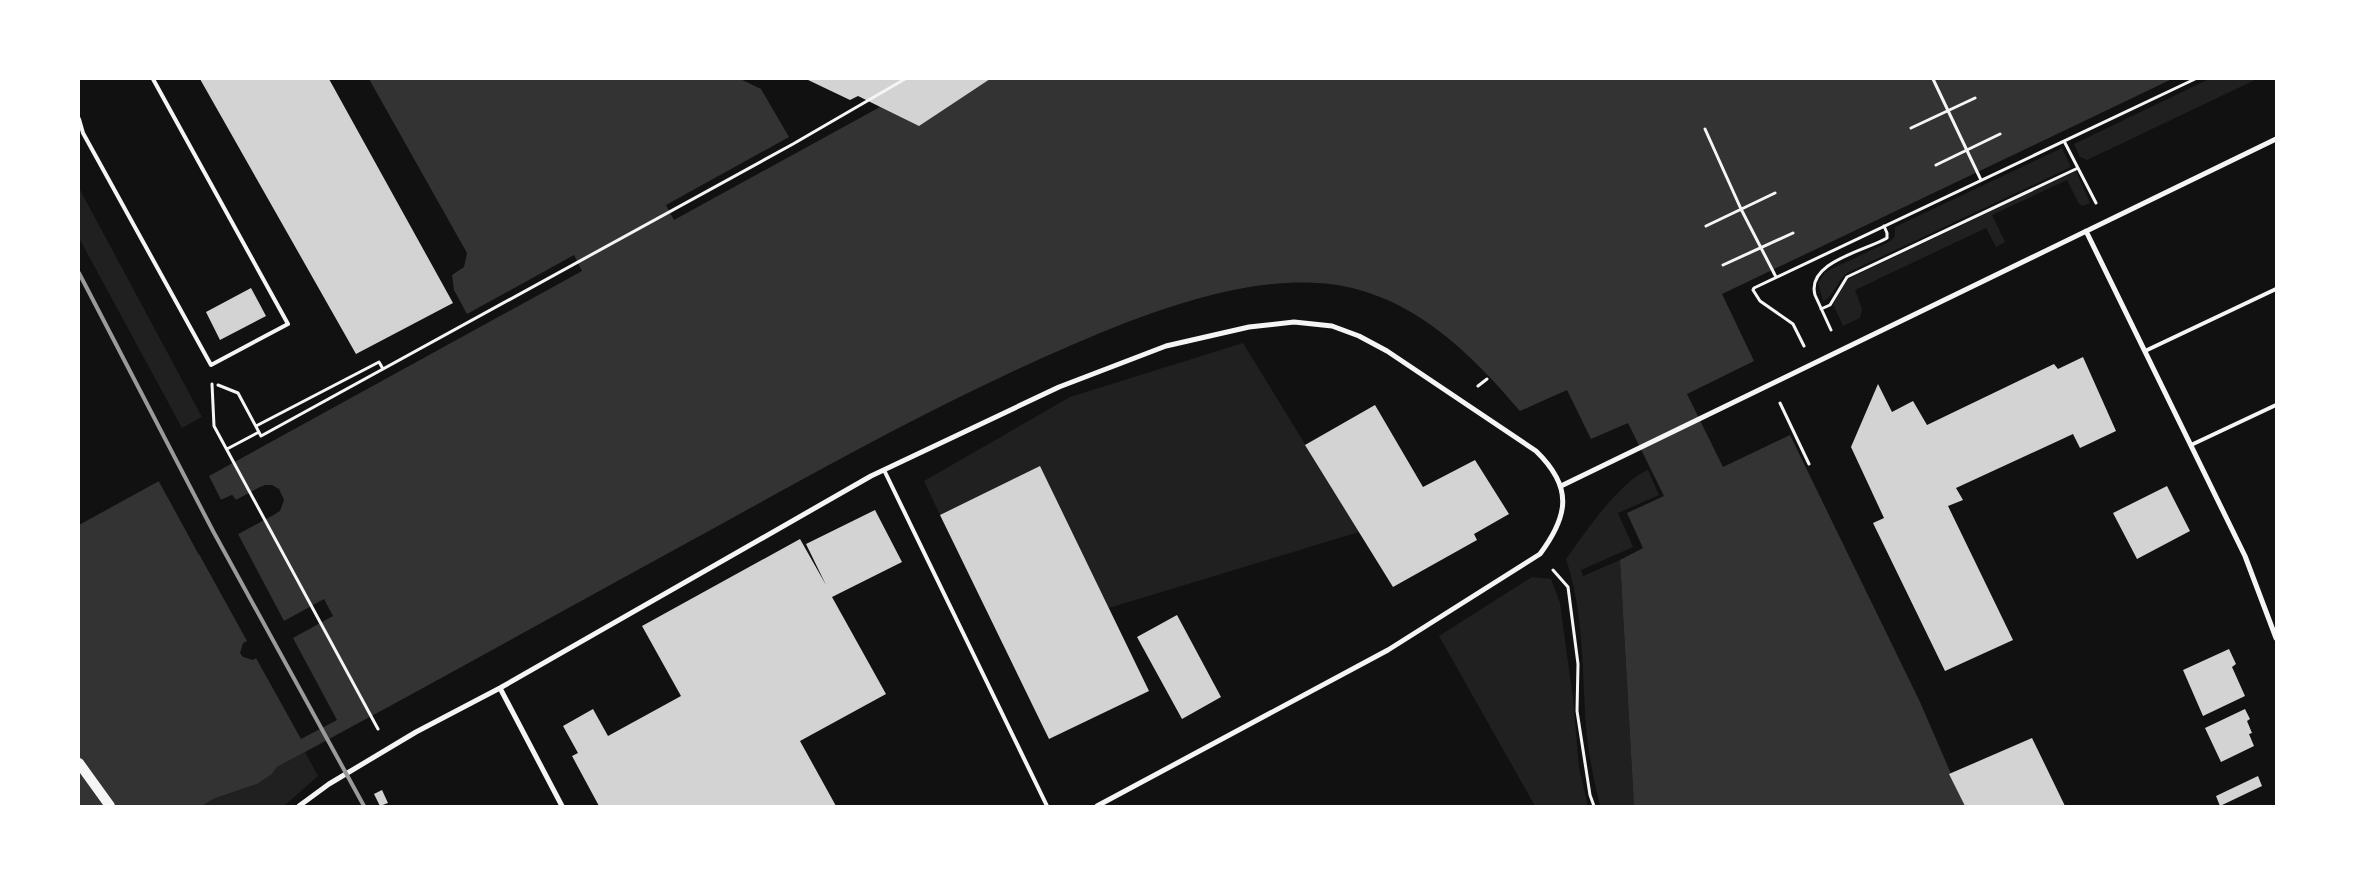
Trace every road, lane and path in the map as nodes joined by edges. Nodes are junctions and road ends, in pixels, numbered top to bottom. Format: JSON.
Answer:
{"nodes":[{"id":1,"x":153,"y":79,"type":"edge"},
{"id":2,"x":905,"y":79,"type":"edge"},
{"id":3,"x":1932,"y":79,"type":"edge"},
{"id":4,"x":2195,"y":79,"type":"edge"},
{"id":5,"x":2189,"y":80,"type":"edge"},
{"id":6,"x":1975,"y":98,"type":"dead end"},
{"id":7,"x":1948,"y":111,"type":"junction"},
{"id":8,"x":79,"y":119,"type":"edge"},
{"id":9,"x":1911,"y":128,"type":"dead end"},
{"id":10,"x":1705,"y":129,"type":"dead end"},
{"id":11,"x":2000,"y":134,"type":"dead end"},
{"id":12,"x":2276,"y":139,"type":"edge"},
{"id":13,"x":2064,"y":141,"type":"junction"},
{"id":14,"x":1966,"y":150,"type":"junction"},
{"id":15,"x":1936,"y":165,"type":"dead end"},
{"id":16,"x":2078,"y":168,"type":"junction"},
{"id":17,"x":1981,"y":180,"type":"junction"},
{"id":18,"x":1775,"y":193,"type":"dead end"},
{"id":19,"x":1741,"y":209,"type":"junction"},
{"id":20,"x":2105,"y":222,"type":"junction"},
{"id":21,"x":1706,"y":226,"type":"dead end"},
{"id":22,"x":1884,"y":226,"type":"junction"},
{"id":23,"x":2086,"y":231,"type":"junction"},
{"id":24,"x":1793,"y":233,"type":"dead end"},
{"id":25,"x":1760,"y":248,"type":"junction"},
{"id":26,"x":1723,"y":265,"type":"dead end"},
{"id":27,"x":1776,"y":277,"type":"junction"},
{"id":28,"x":2276,"y":289,"type":"edge"},
{"id":29,"x":1821,"y":309,"type":"junction"},
{"id":30,"x":1791,"y":322,"type":"dead end"},
{"id":31,"x":1841,"y":350,"type":"junction"},
{"id":32,"x":2145,"y":351,"type":"junction"},
{"id":33,"x":383,"y":370,"type":"junction"},
{"id":34,"x":1487,"y":379,"type":"dead end"},
{"id":35,"x":1771,"y":384,"type":"junction"},
{"id":36,"x":1478,"y":386,"type":"dead end"},
{"id":37,"x":2276,"y":405,"type":"edge"},
{"id":38,"x":256,"y":426,"type":"junction"},
{"id":39,"x":259,"y":432,"type":"junction"},
{"id":40,"x":2191,"y":446,"type":"junction"},
{"id":41,"x":227,"y":449,"type":"junction"},
{"id":42,"x":1809,"y":464,"type":"dead end"},
{"id":43,"x":884,"y":470,"type":"junction"},
{"id":44,"x":1561,"y":486,"type":"junction"},
{"id":45,"x":1540,"y":554,"type":"junction"},
{"id":46,"x":2276,"y":638,"type":"edge"},
{"id":47,"x":500,"y":688,"type":"junction"},
{"id":48,"x":380,"y":734,"type":"dead end"},
{"id":49,"x":79,"y":763,"type":"edge"},
{"id":50,"x":110,"y":806,"type":"edge"},
{"id":51,"x":299,"y":806,"type":"edge"},
{"id":52,"x":562,"y":806,"type":"edge"},
{"id":53,"x":1047,"y":806,"type":"edge"},
{"id":54,"x":1098,"y":806,"type":"edge"},
{"id":55,"x":1594,"y":806,"type":"edge"}],
"edges":[{"from":1,"to":8,"type":"lane"},
{"from":2,"to":33,"type":"path"},
{"from":3,"to":7,"type":"path"},
{"from":4,"to":5,"type":"path"},
{"from":5,"to":13,"type":"path"},
{"from":6,"to":7,"type":"path"},
{"from":7,"to":9,"type":"path"},
{"from":7,"to":14,"type":"path"},
{"from":10,"to":19,"type":"path"},
{"from":11,"to":14,"type":"path"},
{"from":12,"to":20,"type":"street"},
{"from":13,"to":16,"type":"path"},
{"from":13,"to":17,"type":"path"},
{"from":14,"to":15,"type":"path"},
{"from":14,"to":17,"type":"path"},
{"from":16,"to":20,"type":"path"},
{"from":16,"to":29,"type":"path"},
{"from":17,"to":22,"type":"path"},
{"from":18,"to":19,"type":"path"},
{"from":19,"to":21,"type":"path"},
{"from":19,"to":25,"type":"path"},
{"from":20,"to":23,"type":"street"},
{"from":22,"to":27,"type":"path"},
{"from":22,"to":29,"type":"path"},
{"from":23,"to":31,"type":"street"},
{"from":23,"to":32,"type":"street"},
{"from":24,"to":25,"type":"path"},
{"from":25,"to":26,"type":"path"},
{"from":25,"to":27,"type":"path"},
{"from":27,"to":30,"type":"path"},
{"from":28,"to":32,"type":"lane"},
{"from":29,"to":31,"type":"path"},
{"from":31,"to":35,"type":"street"},
{"from":32,"to":40,"type":"street"},
{"from":33,"to":38,"type":"path"},
{"from":33,"to":39,"type":"path"},
{"from":34,"to":36,"type":"path"},
{"from":35,"to":42,"type":"path"},
{"from":35,"to":44,"type":"street"},
{"from":37,"to":40,"type":"lane"},
{"from":38,"to":39,"type":"path"},
{"from":38,"to":41,"type":"path"},
{"from":39,"to":41,"type":"path"},
{"from":40,"to":46,"type":"street"},
{"from":41,"to":48,"type":"path"},
{"from":43,"to":44,"type":"street"},
{"from":43,"to":47,"type":"street"},
{"from":43,"to":53,"type":"lane"},
{"from":44,"to":45,"type":"street"},
{"from":45,"to":54,"type":"street"},
{"from":45,"to":55,"type":"path"},
{"from":47,"to":51,"type":"street"},
{"from":47,"to":52,"type":"street"},
{"from":49,"to":50,"type":"main road"}]}
